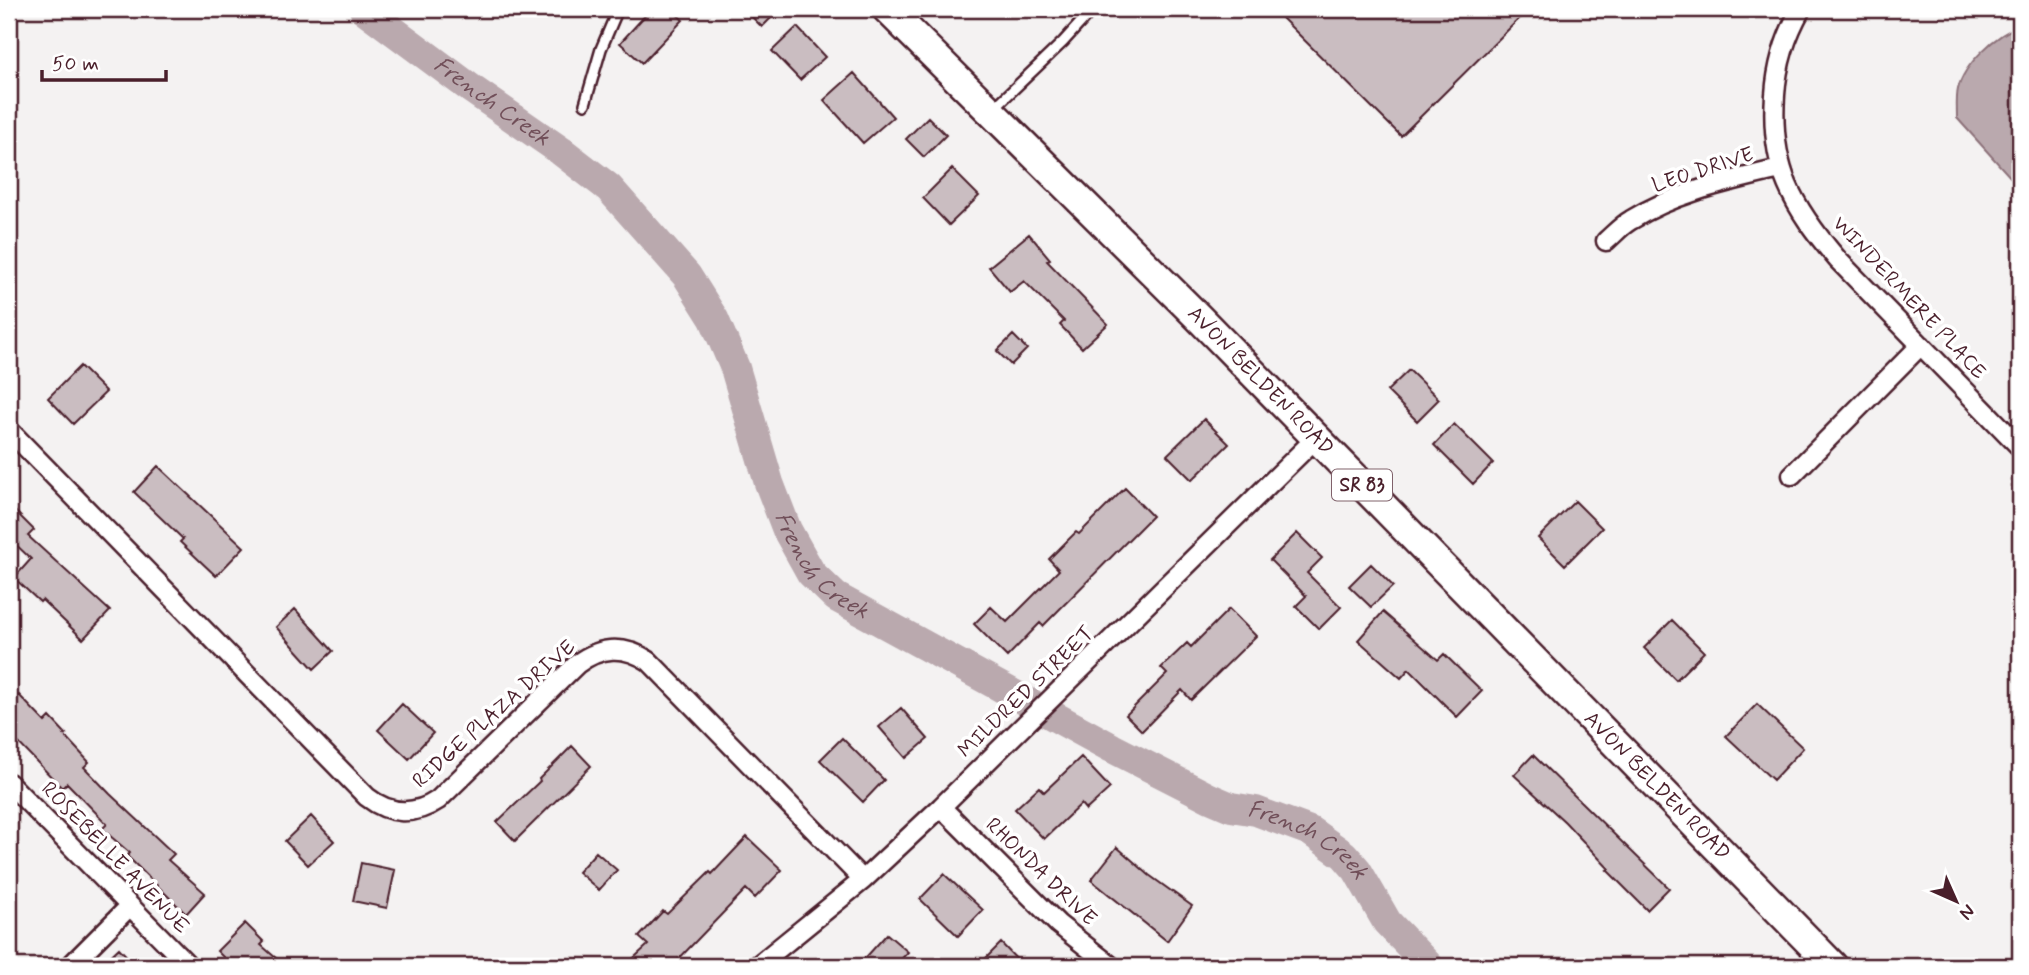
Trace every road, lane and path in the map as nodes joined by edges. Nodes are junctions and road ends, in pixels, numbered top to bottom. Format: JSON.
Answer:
{"nodes":[{"id":1,"x":618,"y":9,"type":"edge"},
{"id":2,"x":887,"y":9,"type":"edge"},
{"id":3,"x":1093,"y":9,"type":"edge"},
{"id":4,"x":1801,"y":9,"type":"edge"},
{"id":5,"x":585,"y":104,"type":"dead end"},
{"id":6,"x":990,"y":111,"type":"junction"},
{"id":7,"x":1780,"y":169,"type":"junction"},
{"id":8,"x":1606,"y":241,"type":"dead end"},
{"id":9,"x":1921,"y":345,"type":"junction"},
{"id":10,"x":9,"y":430,"type":"edge"},
{"id":11,"x":1316,"y":438,"type":"junction"},
{"id":12,"x":2020,"y":447,"type":"edge"},
{"id":13,"x":1792,"y":475,"type":"dead end"},
{"id":14,"x":9,"y":783,"type":"edge"},
{"id":15,"x":941,"y":807,"type":"junction"},
{"id":16,"x":863,"y":880,"type":"junction"},
{"id":17,"x":130,"y":906,"type":"junction"},
{"id":18,"x":70,"y":966,"type":"edge"},
{"id":19,"x":189,"y":966,"type":"edge"},
{"id":20,"x":757,"y":966,"type":"edge"},
{"id":21,"x":1111,"y":966,"type":"edge"},
{"id":22,"x":1833,"y":966,"type":"edge"}],
"edges":[{"from":1,"to":5,"type":"lane"},
{"from":2,"to":6,"type":"main road","name":"AVON BELDEN ROAD","number":"SR 83"},
{"from":3,"to":6,"type":"lane"},
{"from":4,"to":7,"type":"street","name":"WINDERMERE PLACE"},
{"from":6,"to":11,"type":"main road","name":"AVON BELDEN ROAD","number":"SR 83"},
{"from":7,"to":8,"type":"street","name":"LEO DRIVE"},
{"from":7,"to":9,"type":"street","name":"WINDERMERE PLACE"},
{"from":9,"to":12,"type":"street","name":"WINDERMERE PLACE"},
{"from":9,"to":13,"type":"street"},
{"from":10,"to":16,"type":"street","name":"RIDGE PLAZA DRIVE"},
{"from":11,"to":15,"type":"street","name":"MILDRED STREET"},
{"from":11,"to":22,"type":"main road","name":"AVON BELDEN ROAD","number":"SR 83"},
{"from":14,"to":17,"type":"street","name":"ROSEBELLE AVENUE"},
{"from":15,"to":16,"type":"street","name":"MILDRED STREET"},
{"from":15,"to":21,"type":"street","name":"RHONDA DRIVE"},
{"from":16,"to":20,"type":"street","name":"MILDRED STREET"},
{"from":17,"to":18,"type":"street"},
{"from":17,"to":19,"type":"street","name":"ROSEBELLE AVENUE"}]}
